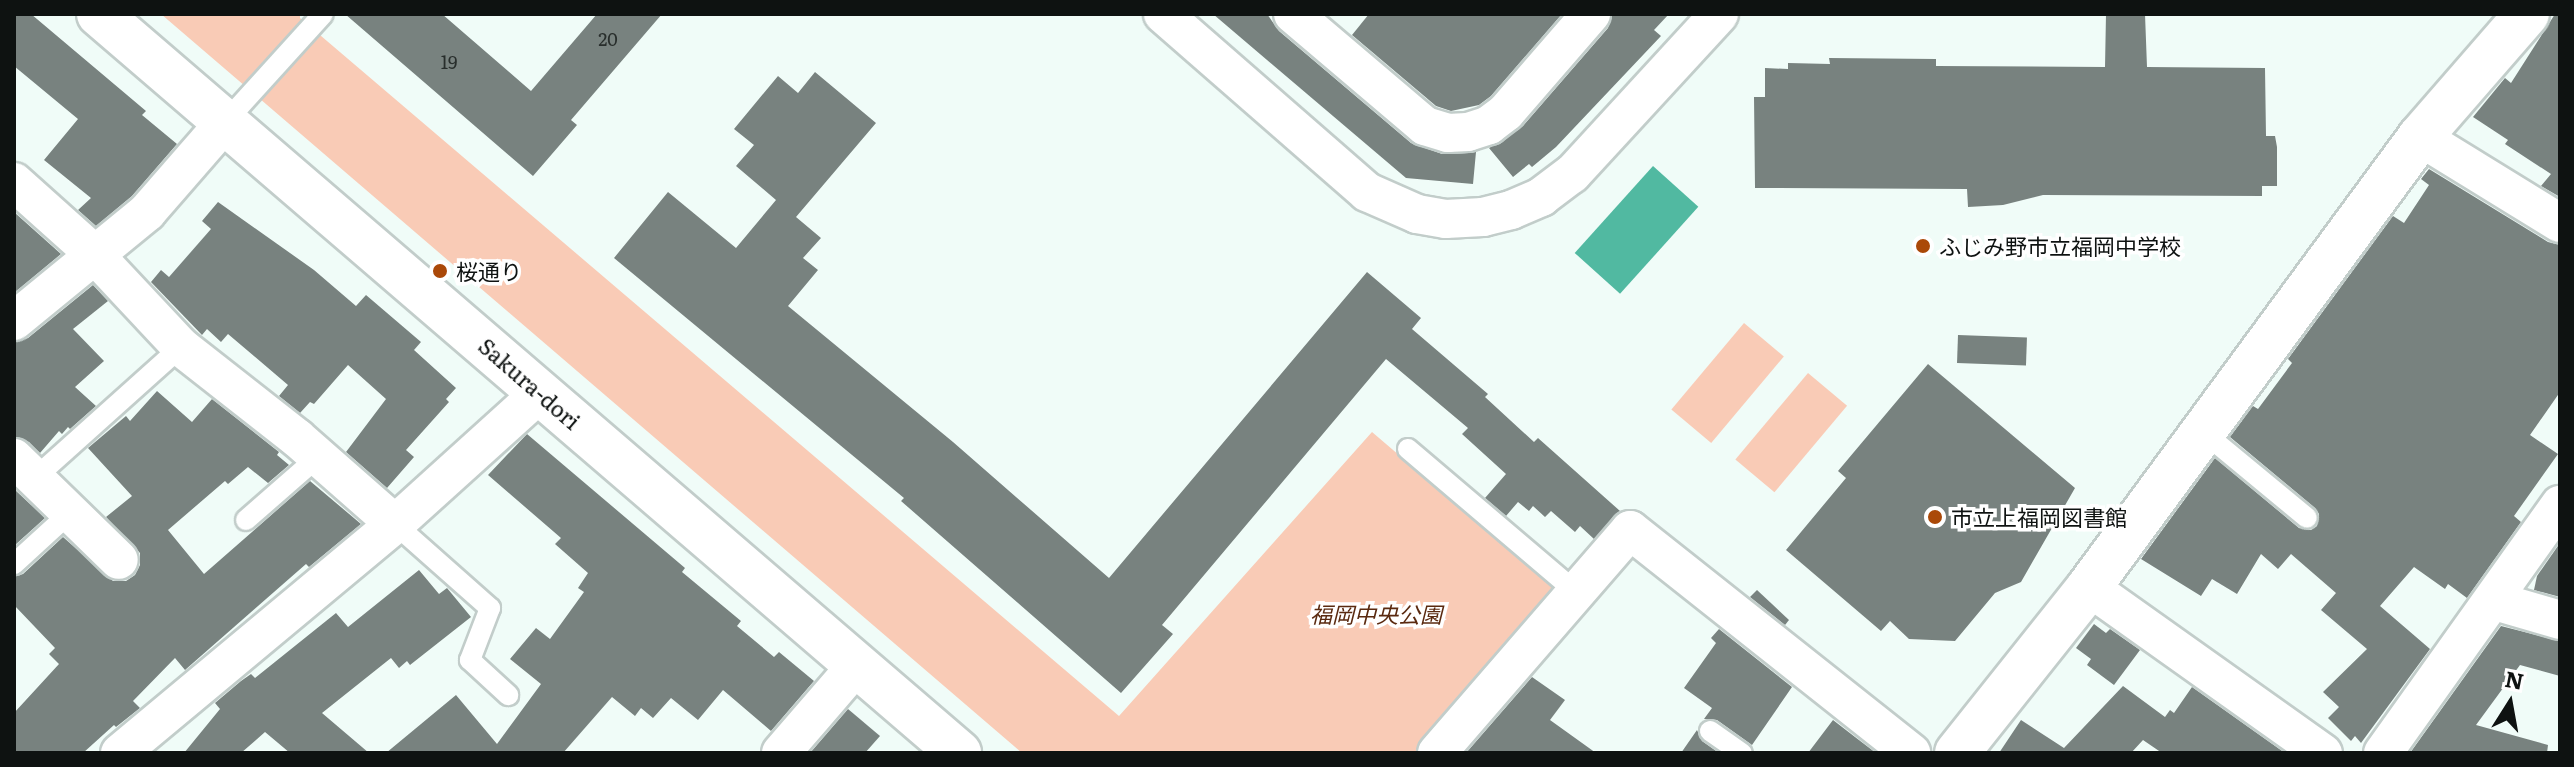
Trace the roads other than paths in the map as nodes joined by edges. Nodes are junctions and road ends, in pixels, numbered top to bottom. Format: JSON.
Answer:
{"nodes":[{"id":1,"x":99,"y":14,"type":"edge"},
{"id":2,"x":323,"y":14,"type":"edge"},
{"id":3,"x":1163,"y":14,"type":"edge"},
{"id":4,"x":1293,"y":14,"type":"edge"},
{"id":5,"x":1591,"y":14,"type":"edge"},
{"id":6,"x":2527,"y":14,"type":"edge"},
{"id":7,"x":1699,"y":21,"type":"edge"},
{"id":8,"x":226,"y":121,"type":"junction"},
{"id":9,"x":2420,"y":137,"type":"junction"},
{"id":10,"x":14,"y":182,"type":"edge"},
{"id":11,"x":2560,"y":223,"type":"edge"},
{"id":12,"x":93,"y":253,"type":"junction"},
{"id":13,"x":14,"y":321,"type":"edge"},
{"id":14,"x":181,"y":347,"type":"junction"},
{"id":15,"x":541,"y":392,"type":"junction"},
{"id":16,"x":2202,"y":431,"type":"junction"},
{"id":17,"x":1408,"y":449,"type":"dead end"},
{"id":18,"x":318,"y":457,"type":"junction"},
{"id":19,"x":25,"y":468,"type":"edge"},
{"id":20,"x":2560,"y":505,"type":"edge"},
{"id":21,"x":72,"y":511,"type":"junction"},
{"id":22,"x":2307,"y":518,"type":"dead end"},
{"id":23,"x":246,"y":520,"type":"dead end"},
{"id":24,"x":395,"y":524,"type":"junction"},
{"id":25,"x":119,"y":560,"type":"dead end"},
{"id":26,"x":14,"y":564,"type":"edge"},
{"id":27,"x":2089,"y":587,"type":"junction"},
{"id":28,"x":1576,"y":592,"type":"junction"},
{"id":29,"x":2495,"y":601,"type":"junction"},
{"id":30,"x":2560,"y":620,"type":"edge"},
{"id":31,"x":857,"y":665,"type":"junction"},
{"id":32,"x":508,"y":695,"type":"dead end"},
{"id":33,"x":1710,"y":731,"type":"dead end"},
{"id":34,"x":120,"y":753,"type":"edge"},
{"id":35,"x":781,"y":753,"type":"edge"},
{"id":36,"x":959,"y":753,"type":"edge"},
{"id":37,"x":1437,"y":753,"type":"edge"},
{"id":38,"x":1742,"y":753,"type":"edge"},
{"id":39,"x":1911,"y":753,"type":"edge"},
{"id":40,"x":1957,"y":753,"type":"edge"},
{"id":41,"x":2323,"y":753,"type":"edge"},
{"id":42,"x":2383,"y":753,"type":"edge"}],
"edges":[{"from":1,"to":8,"type":"street","name":"Sakura-dori"},
{"from":2,"to":8,"type":"lane"},
{"from":3,"to":7,"type":"street"},
{"from":4,"to":5,"type":"street"},
{"from":6,"to":9,"type":"street"},
{"from":8,"to":12,"type":"street"},
{"from":8,"to":15,"type":"street","name":"Sakura-dori"},
{"from":9,"to":11,"type":"street"},
{"from":9,"to":16,"type":"street"},
{"from":10,"to":12,"type":"street"},
{"from":12,"to":13,"type":"street"},
{"from":12,"to":14,"type":"street"},
{"from":14,"to":18,"type":"street"},
{"from":14,"to":19,"type":"lane"},
{"from":15,"to":24,"type":"street"},
{"from":15,"to":31,"type":"street","name":"Sakura-dori"},
{"from":16,"to":22,"type":"lane"},
{"from":16,"to":27,"type":"street"},
{"from":17,"to":28,"type":"lane"},
{"from":18,"to":23,"type":"lane"},
{"from":18,"to":24,"type":"street"},
{"from":19,"to":21,"type":"street"},
{"from":20,"to":29,"type":"street"},
{"from":21,"to":25,"type":"street"},
{"from":21,"to":26,"type":"lane"},
{"from":24,"to":32,"type":"lane"},
{"from":24,"to":34,"type":"street"},
{"from":27,"to":40,"type":"street"},
{"from":27,"to":41,"type":"street"},
{"from":28,"to":37,"type":"street"},
{"from":28,"to":39,"type":"street"},
{"from":29,"to":30,"type":"street"},
{"from":29,"to":42,"type":"street"},
{"from":31,"to":35,"type":"street"},
{"from":31,"to":36,"type":"street","name":"Sakura-dori"},
{"from":33,"to":38,"type":"lane"}]}
